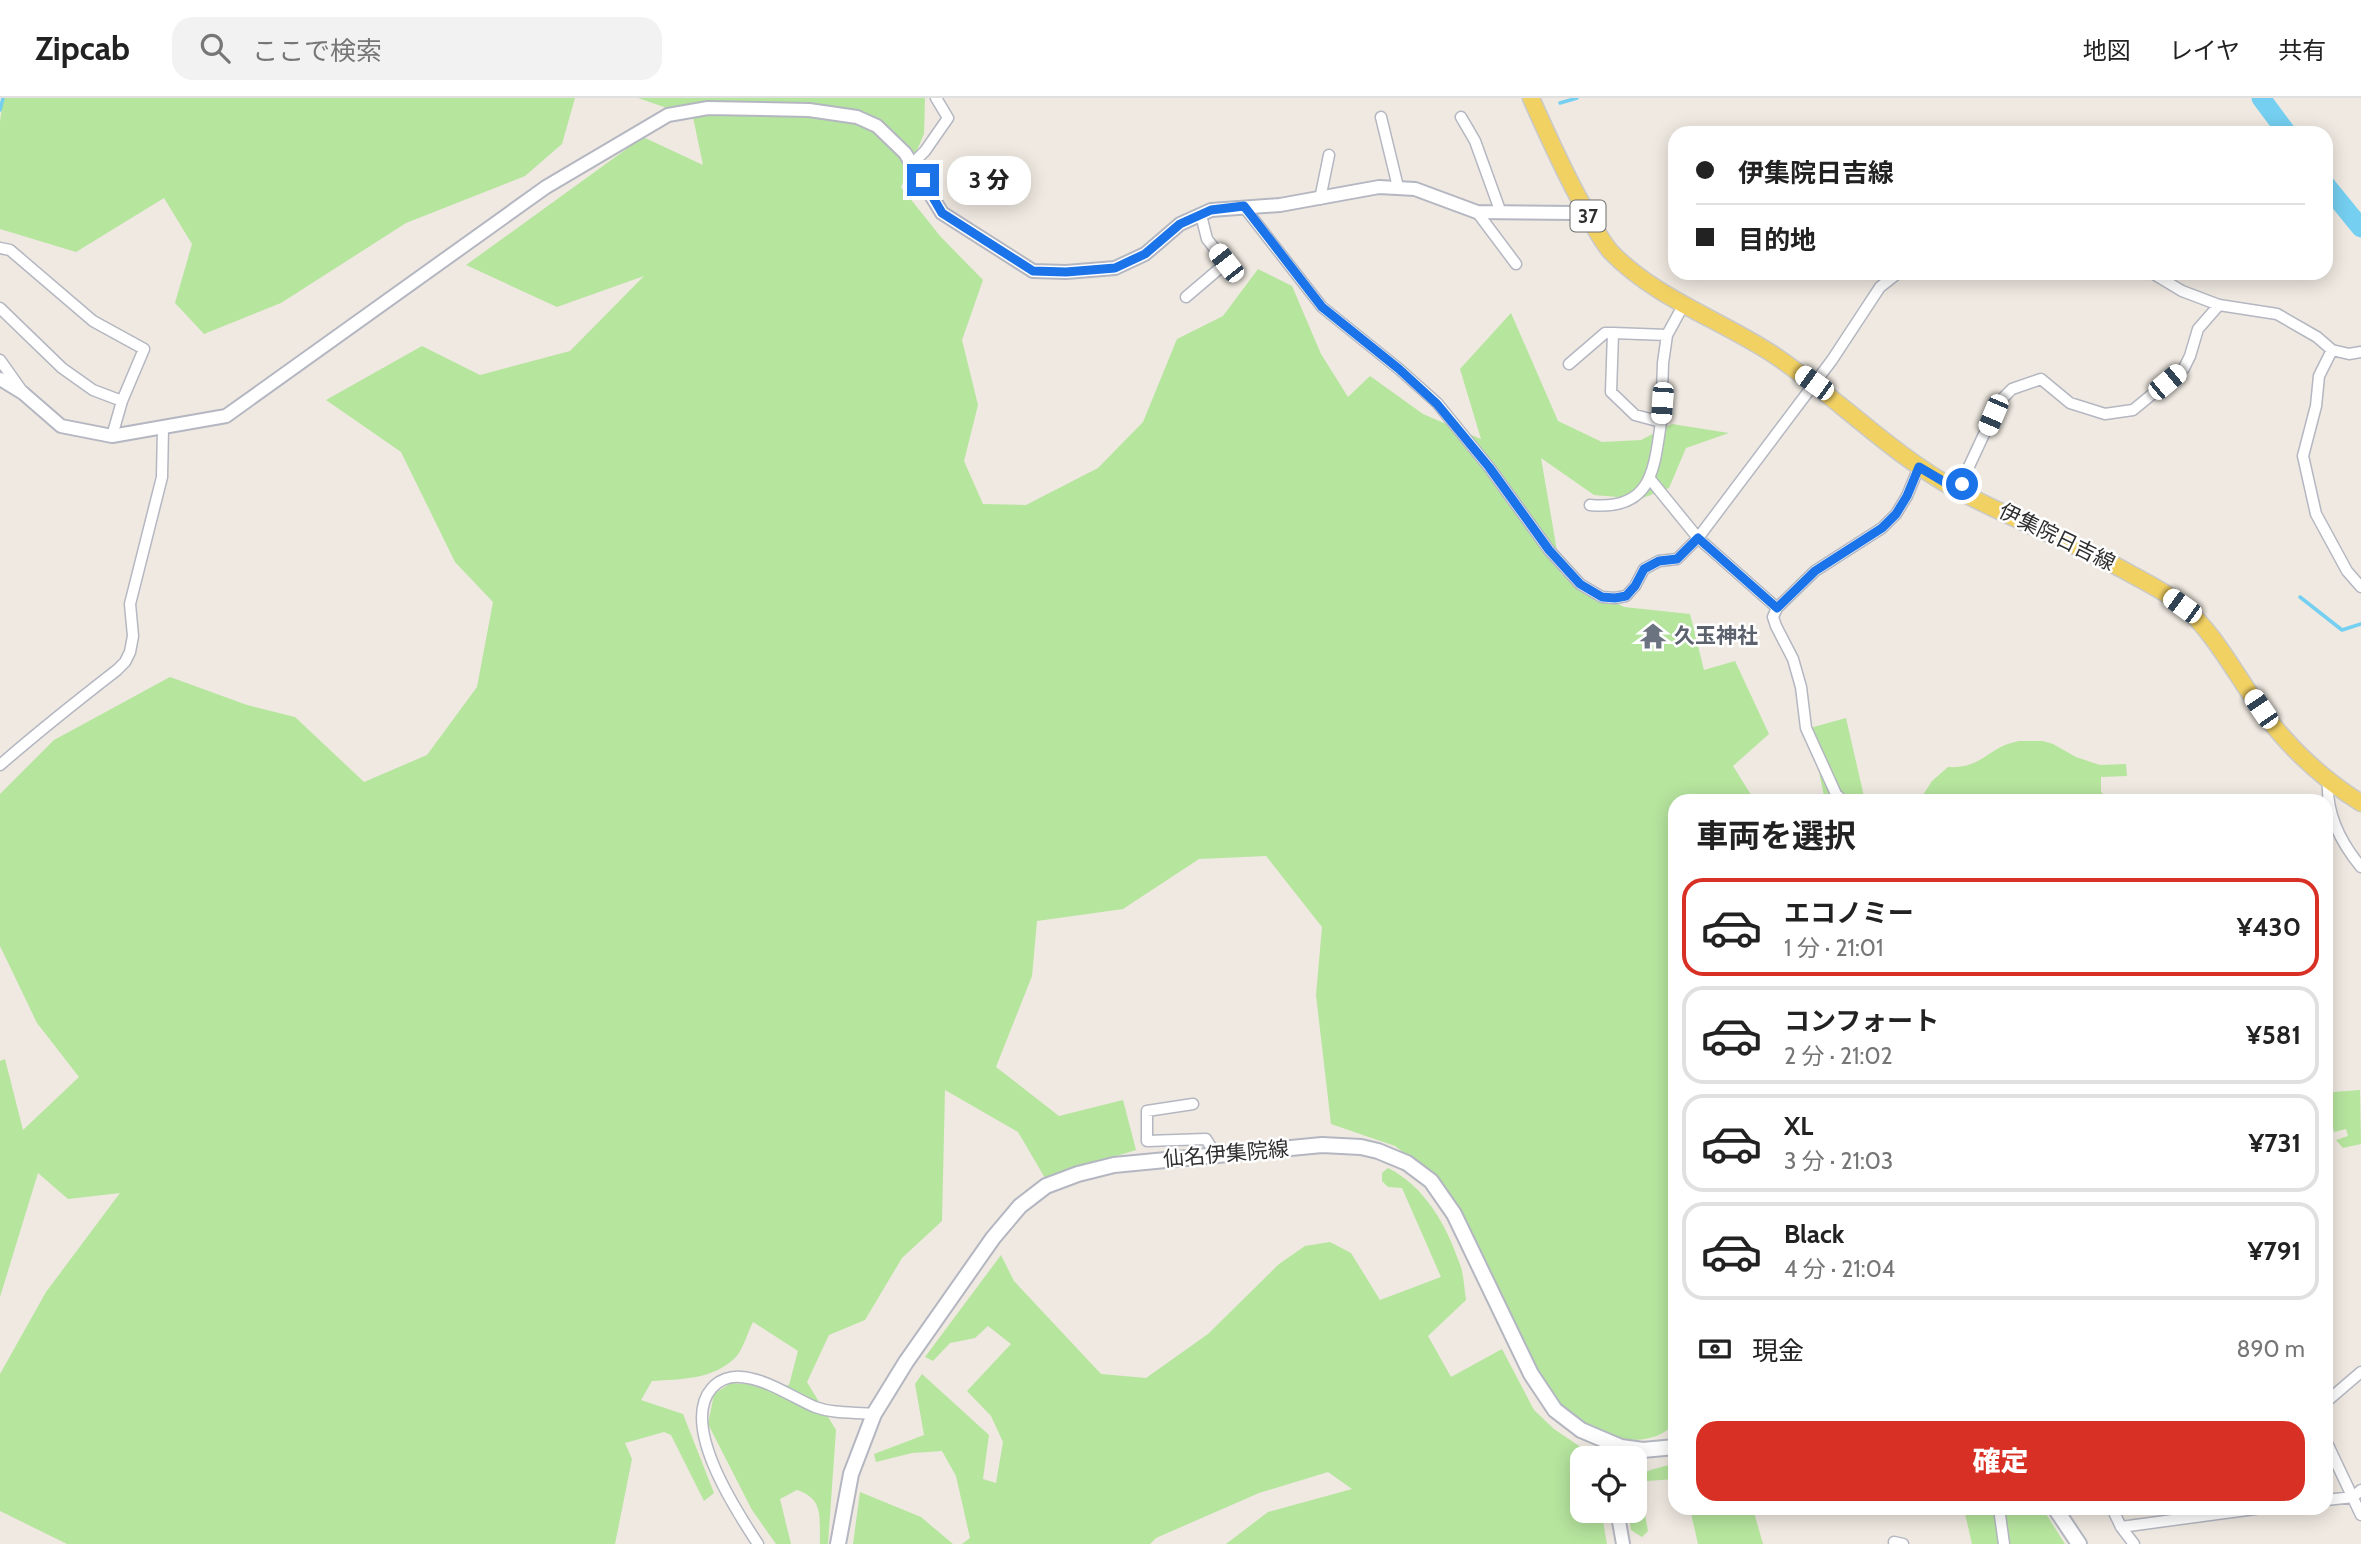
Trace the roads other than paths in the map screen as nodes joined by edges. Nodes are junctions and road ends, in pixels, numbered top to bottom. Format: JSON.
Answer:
{"nodes":[{"id":1,"x":936,"y":98,"type":"edge"},
{"id":2,"x":1531,"y":98,"type":"edge"},
{"id":3,"x":1381,"y":117,"type":"dead end"},
{"id":4,"x":1461,"y":117,"type":"dead end"},
{"id":5,"x":1329,"y":155,"type":"dead end"},
{"id":6,"x":913,"y":163,"type":"junction"},
{"id":7,"x":1398,"y":187,"type":"junction"},
{"id":8,"x":1320,"y":199,"type":"junction"},
{"id":9,"x":1244,"y":206,"type":"junction"},
{"id":10,"x":1584,"y":209,"type":"junction"},
{"id":11,"x":1477,"y":212,"type":"junction"},
{"id":12,"x":1501,"y":213,"type":"junction"},
{"id":13,"x":1201,"y":215,"type":"junction"},
{"id":14,"x":0,"y":248,"type":"edge"},
{"id":15,"x":1516,"y":264,"type":"dead end"},
{"id":16,"x":1888,"y":280,"type":"edge"},
{"id":17,"x":2164,"y":280,"type":"edge"},
{"id":18,"x":1186,"y":297,"type":"dead end"},
{"id":19,"x":1684,"y":304,"type":"junction"},
{"id":20,"x":2219,"y":305,"type":"junction"},
{"id":21,"x":0,"y":308,"type":"edge"},
{"id":22,"x":1613,"y":333,"type":"junction"},
{"id":23,"x":1667,"y":335,"type":"junction"},
{"id":24,"x":2332,"y":349,"type":"junction"},
{"id":25,"x":2361,"y":352,"type":"edge"},
{"id":26,"x":0,"y":360,"type":"edge"},
{"id":27,"x":1569,"y":364,"type":"dead end"},
{"id":28,"x":0,"y":379,"type":"edge"},
{"id":29,"x":1814,"y":383,"type":"junction"},
{"id":30,"x":23,"y":393,"type":"junction"},
{"id":31,"x":122,"y":401,"type":"junction"},
{"id":32,"x":1661,"y":422,"type":"junction"},
{"id":33,"x":163,"y":428,"type":"junction"},
{"id":34,"x":113,"y":436,"type":"junction"},
{"id":35,"x":1919,"y":467,"type":"junction"},
{"id":36,"x":1650,"y":479,"type":"junction"},
{"id":37,"x":1958,"y":490,"type":"junction"},
{"id":38,"x":1590,"y":505,"type":"dead end"},
{"id":39,"x":1698,"y":538,"type":"junction"},
{"id":40,"x":2361,"y":587,"type":"edge"},
{"id":41,"x":1777,"y":608,"type":"junction"},
{"id":42,"x":0,"y":765,"type":"edge"},
{"id":43,"x":2328,"y":781,"type":"junction"},
{"id":44,"x":1836,"y":794,"type":"edge"},
{"id":45,"x":2327,"y":794,"type":"edge"},
{"id":46,"x":2361,"y":803,"type":"edge"},
{"id":47,"x":2333,"y":813,"type":"edge"},
{"id":48,"x":2361,"y":867,"type":"edge"},
{"id":49,"x":1194,"y":1104,"type":"dead end"},
{"id":50,"x":1216,"y":1154,"type":"junction"},
{"id":51,"x":2361,"y":1373,"type":"edge"},
{"id":52,"x":2333,"y":1396,"type":"edge"},
{"id":53,"x":874,"y":1414,"type":"junction"},
{"id":54,"x":1609,"y":1446,"type":"edge"},
{"id":55,"x":1668,"y":1448,"type":"edge"},
{"id":56,"x":1647,"y":1450,"type":"edge"},
{"id":57,"x":2333,"y":1453,"type":"edge"},
{"id":58,"x":2357,"y":1493,"type":"edge"},
{"id":59,"x":2333,"y":1498,"type":"edge"},
{"id":60,"x":2000,"y":1515,"type":"edge"},
{"id":61,"x":2060,"y":1515,"type":"edge"},
{"id":62,"x":2115,"y":1515,"type":"edge"},
{"id":63,"x":2210,"y":1515,"type":"edge"},
{"id":64,"x":2361,"y":1515,"type":"edge"},
{"id":65,"x":1619,"y":1523,"type":"edge"},
{"id":66,"x":2121,"y":1527,"type":"junction"},
{"id":67,"x":758,"y":1544,"type":"edge"},
{"id":68,"x":838,"y":1544,"type":"edge"},
{"id":69,"x":1623,"y":1544,"type":"edge"},
{"id":70,"x":2004,"y":1544,"type":"edge"},
{"id":71,"x":2079,"y":1544,"type":"edge"},
{"id":72,"x":2134,"y":1544,"type":"edge"}],
"edges":[{"from":1,"to":6,"type":"street"},
{"from":2,"to":10,"type":"main road","name":"伊集院日吉線","number":"37"},
{"from":3,"to":7,"type":"street"},
{"from":4,"to":12,"type":"street"},
{"from":5,"to":8,"type":"street"},
{"from":6,"to":13,"type":"street"},
{"from":6,"to":33,"type":"street"},
{"from":7,"to":8,"type":"street"},
{"from":7,"to":11,"type":"street"},
{"from":8,"to":9,"type":"street"},
{"from":9,"to":13,"type":"street"},
{"from":9,"to":39,"type":"street"},
{"from":10,"to":12,"type":"street"},
{"from":10,"to":19,"type":"main road","name":"伊集院日吉線","number":"37"},
{"from":11,"to":12,"type":"street"},
{"from":11,"to":15,"type":"street"},
{"from":13,"to":18,"type":"street"},
{"from":14,"to":31,"type":"street"},
{"from":16,"to":29,"type":"street"},
{"from":17,"to":20,"type":"street"},
{"from":19,"to":23,"type":"street"},
{"from":19,"to":29,"type":"main road","name":"伊集院日吉線","number":"37"},
{"from":20,"to":24,"type":"street"},
{"from":20,"to":37,"type":"street"},
{"from":21,"to":31,"type":"street"},
{"from":22,"to":23,"type":"street"},
{"from":22,"to":27,"type":"street"},
{"from":22,"to":32,"type":"street"},
{"from":23,"to":32,"type":"street"},
{"from":24,"to":25,"type":"street"},
{"from":24,"to":40,"type":"street"},
{"from":26,"to":30,"type":"street"},
{"from":28,"to":30,"type":"street"},
{"from":29,"to":35,"type":"main road","name":"伊集院日吉線","number":"37"},
{"from":29,"to":39,"type":"street"},
{"from":30,"to":34,"type":"street"},
{"from":31,"to":34,"type":"street"},
{"from":32,"to":36,"type":"street"},
{"from":33,"to":34,"type":"street"},
{"from":33,"to":42,"type":"street"},
{"from":35,"to":37,"type":"main road","name":"伊集院日吉線","number":"37"},
{"from":35,"to":41,"type":"street"},
{"from":36,"to":38,"type":"street"},
{"from":36,"to":39,"type":"street"},
{"from":37,"to":43,"type":"main road","name":"伊集院日吉線","number":"37"},
{"from":39,"to":41,"type":"street"},
{"from":41,"to":44,"type":"street"},
{"from":43,"to":45,"type":"street"},
{"from":43,"to":46,"type":"main road","name":"伊集院日吉線","number":"37"},
{"from":47,"to":48,"type":"street"},
{"from":49,"to":50,"type":"street"},
{"from":50,"to":53,"type":"main road","name":"仙名伊集院線"},
{"from":50,"to":54,"type":"main road","name":"仙名伊集院線"},
{"from":51,"to":52,"type":"street"},
{"from":53,"to":67,"type":"street"},
{"from":53,"to":68,"type":"main road","name":"仙名伊集院線"},
{"from":55,"to":56,"type":"main road","name":"仙名伊集院線"},
{"from":57,"to":58,"type":"street"},
{"from":58,"to":59,"type":"street"},
{"from":58,"to":64,"type":"street"},
{"from":60,"to":70,"type":"street"},
{"from":61,"to":71,"type":"main road"},
{"from":62,"to":66,"type":"street"},
{"from":63,"to":66,"type":"street"},
{"from":65,"to":69,"type":"street"},
{"from":66,"to":72,"type":"street"}]}
